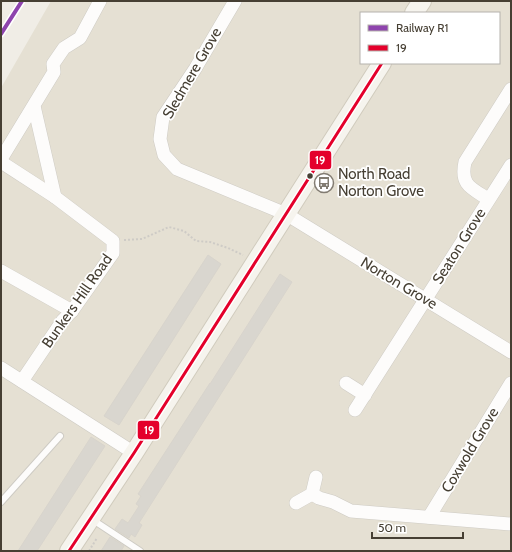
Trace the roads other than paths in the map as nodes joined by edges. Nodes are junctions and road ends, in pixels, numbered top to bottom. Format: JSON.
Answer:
{"nodes":[{"id":1,"x":100,"y":1,"type":"edge"},
{"id":2,"x":235,"y":1,"type":"edge"},
{"id":3,"x":422,"y":1,"type":"edge"},
{"id":4,"x":415,"y":12,"type":"edge"},
{"id":5,"x":381,"y":64,"type":"edge"},
{"id":6,"x":511,"y":89,"type":"edge"},
{"id":7,"x":34,"y":106,"type":"junction"},
{"id":8,"x":1,"y":159,"type":"edge"},
{"id":9,"x":1,"y":162,"type":"edge"},
{"id":10,"x":511,"y":165,"type":"edge"},
{"id":11,"x":55,"y":197,"type":"junction"},
{"id":12,"x":488,"y":199,"type":"junction"},
{"id":13,"x":286,"y":214,"type":"junction"},
{"id":14,"x":1,"y":271,"type":"edge"},
{"id":15,"x":426,"y":299,"type":"junction"},
{"id":16,"x":72,"y":311,"type":"junction"},
{"id":17,"x":511,"y":352,"type":"edge"},
{"id":18,"x":1,"y":368,"type":"edge"},
{"id":19,"x":22,"y":381,"type":"junction"},
{"id":20,"x":346,"y":383,"type":"dead end"},
{"id":21,"x":511,"y":383,"type":"edge"},
{"id":22,"x":365,"y":395,"type":"junction"},
{"id":23,"x":355,"y":410,"type":"dead end"},
{"id":24,"x":60,"y":436,"type":"dead end"},
{"id":25,"x":134,"y":453,"type":"junction"},
{"id":26,"x":316,"y":477,"type":"dead end"},
{"id":27,"x":312,"y":494,"type":"junction"},
{"id":28,"x":1,"y":502,"type":"edge"},
{"id":29,"x":296,"y":503,"type":"dead end"},
{"id":30,"x":429,"y":517,"type":"junction"},
{"id":31,"x":91,"y":518,"type":"junction"},
{"id":32,"x":511,"y":524,"type":"edge"},
{"id":33,"x":69,"y":551,"type":"edge"},
{"id":34,"x":140,"y":551,"type":"edge"}],
"edges":[{"from":1,"to":7,"type":"street"},
{"from":2,"to":13,"type":"street","name":"Sledmere Grove"},
{"from":3,"to":4,"type":"street"},
{"from":5,"to":13,"type":"street"},
{"from":6,"to":12,"type":"street","name":"Seaton Grove"},
{"from":7,"to":8,"type":"street"},
{"from":7,"to":11,"type":"street"},
{"from":9,"to":11,"type":"street","name":"Bunkers Hill Road"},
{"from":10,"to":12,"type":"street","name":"Seaton Grove"},
{"from":11,"to":16,"type":"street","name":"Bunkers Hill Road"},
{"from":12,"to":15,"type":"street","name":"Seaton Grove"},
{"from":13,"to":15,"type":"street","name":"Norton Grove"},
{"from":13,"to":25,"type":"street"},
{"from":14,"to":16,"type":"street"},
{"from":15,"to":17,"type":"street","name":"Norton Grove"},
{"from":15,"to":22,"type":"street","name":"Seaton Grove"},
{"from":16,"to":19,"type":"street","name":"Bunkers Hill Road"},
{"from":18,"to":19,"type":"street"},
{"from":19,"to":25,"type":"street"},
{"from":20,"to":22,"type":"street"},
{"from":21,"to":30,"type":"street","name":"Coxwold Grove"},
{"from":22,"to":23,"type":"street","name":"Seaton Grove"},
{"from":24,"to":28,"type":"lane"},
{"from":25,"to":31,"type":"street"},
{"from":26,"to":27,"type":"street"},
{"from":27,"to":29,"type":"street"},
{"from":27,"to":30,"type":"street"},
{"from":30,"to":32,"type":"street"},
{"from":31,"to":33,"type":"street"},
{"from":31,"to":34,"type":"lane"}]}
